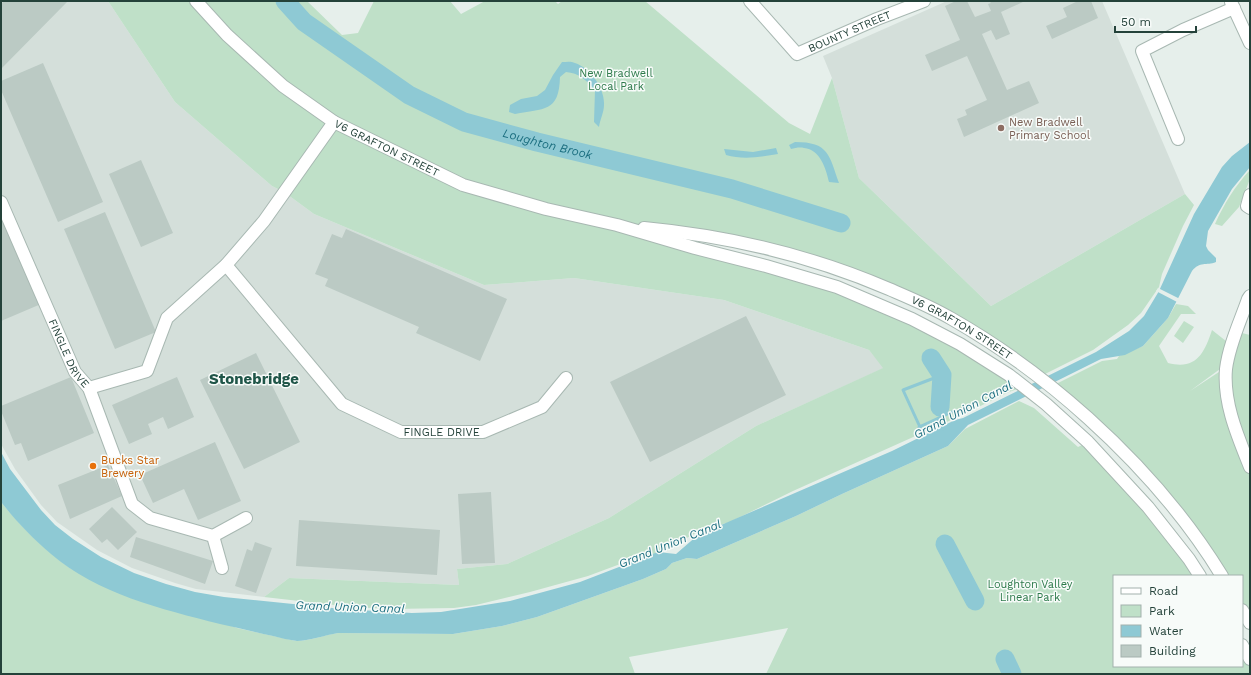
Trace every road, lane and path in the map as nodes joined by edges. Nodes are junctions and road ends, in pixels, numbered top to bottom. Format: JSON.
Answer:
{"nodes":[{"id":1,"x":196,"y":1,"type":"edge"},
{"id":2,"x":750,"y":1,"type":"edge"},
{"id":3,"x":924,"y":1,"type":"edge"},
{"id":4,"x":1233,"y":5,"type":"edge"},
{"id":5,"x":1250,"y":43,"type":"edge"},
{"id":6,"x":334,"y":122,"type":"junction"},
{"id":7,"x":1178,"y":139,"type":"dead end"},
{"id":8,"x":1,"y":202,"type":"edge"},
{"id":9,"x":617,"y":225,"type":"junction"},
{"id":10,"x":226,"y":265,"type":"junction"},
{"id":11,"x":1250,"y":296,"type":"edge"},
{"id":12,"x":566,"y":378,"type":"dead end"},
{"id":13,"x":89,"y":388,"type":"junction"},
{"id":14,"x":1250,"y":467,"type":"edge"},
{"id":15,"x":246,"y":518,"type":"dead end"},
{"id":16,"x":213,"y":536,"type":"junction"},
{"id":17,"x":222,"y":568,"type":"dead end"},
{"id":18,"x":1199,"y":575,"type":"edge"},
{"id":19,"x":1221,"y":575,"type":"edge"},
{"id":20,"x":1243,"y":612,"type":"edge"},
{"id":21,"x":1250,"y":623,"type":"edge"},
{"id":22,"x":1243,"y":647,"type":"edge"},
{"id":23,"x":1250,"y":659,"type":"edge"}],
"edges":[{"from":1,"to":6,"type":"street","name":"V6 GRAFTON STREET"},
{"from":2,"to":3,"type":"street","name":"BOUNTY STREET"},
{"from":4,"to":5,"type":"street"},
{"from":4,"to":7,"type":"street"},
{"from":6,"to":9,"type":"street","name":"V6 GRAFTON STREET"},
{"from":6,"to":10,"type":"street","name":"FINGLE DRIVE"},
{"from":8,"to":13,"type":"street","name":"FINGLE DRIVE"},
{"from":9,"to":18,"type":"street","name":"V6 GRAFTON STREET"},
{"from":9,"to":19,"type":"street","name":"V6 GRAFTON STREET"},
{"from":10,"to":12,"type":"street","name":"FINGLE DRIVE"},
{"from":10,"to":13,"type":"street","name":"FINGLE DRIVE"},
{"from":11,"to":14,"type":"street"},
{"from":13,"to":16,"type":"street"},
{"from":15,"to":16,"type":"street"},
{"from":16,"to":17,"type":"street"},
{"from":20,"to":21,"type":"street"},
{"from":22,"to":23,"type":"street"}]}
